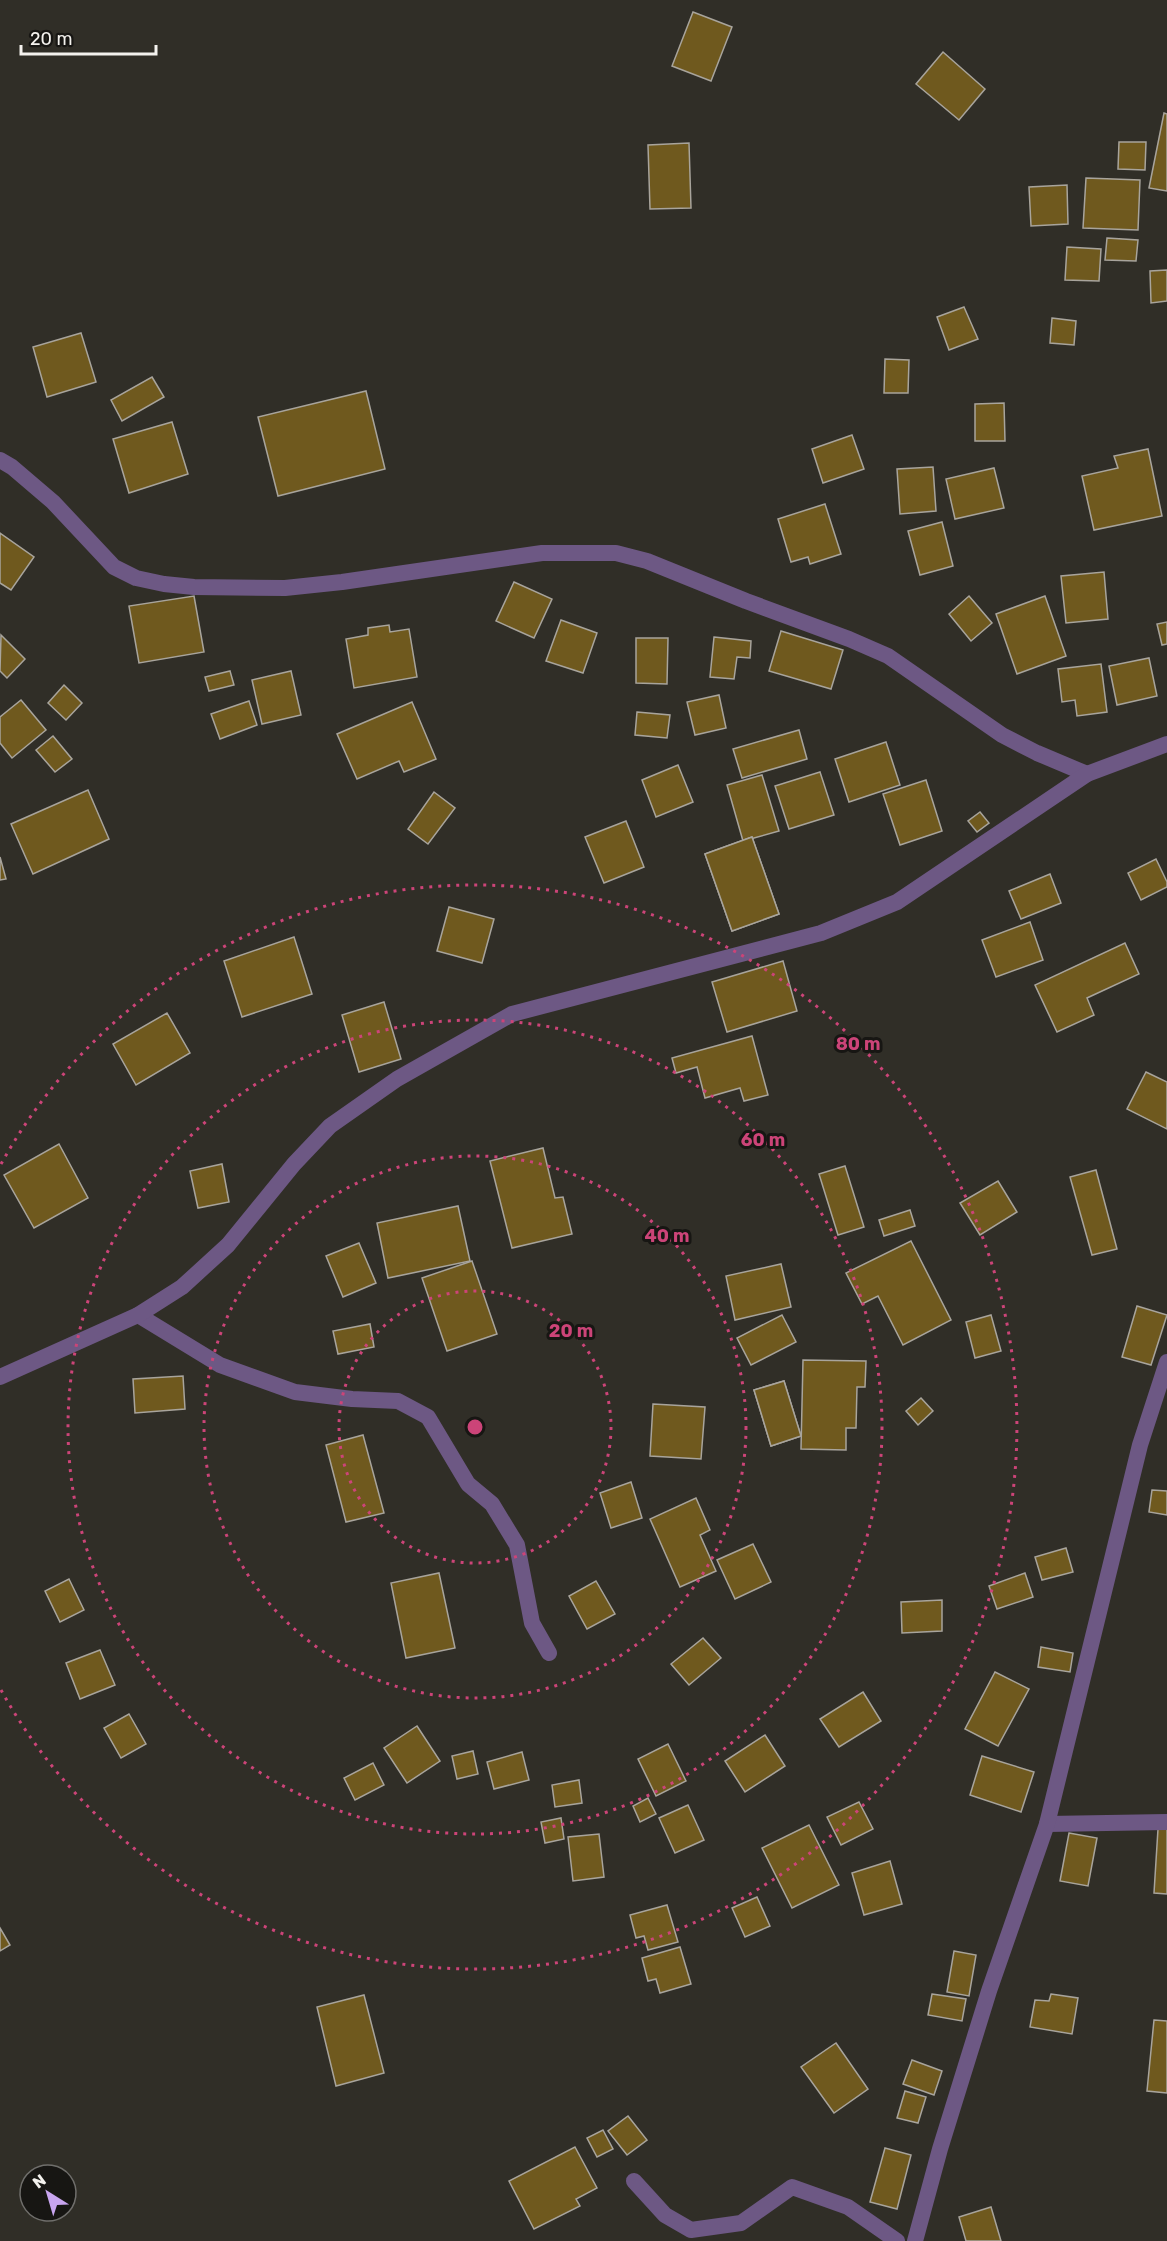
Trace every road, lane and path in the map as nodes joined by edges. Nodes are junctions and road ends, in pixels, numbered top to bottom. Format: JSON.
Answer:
{"nodes":[{"id":1,"x":0,"y":460,"type":"edge"},
{"id":2,"x":1167,"y":744,"type":"edge"},
{"id":3,"x":1087,"y":774,"type":"junction"},
{"id":4,"x":138,"y":1315,"type":"junction"},
{"id":5,"x":1167,"y":1362,"type":"edge"},
{"id":6,"x":0,"y":1377,"type":"edge"},
{"id":7,"x":549,"y":1653,"type":"dead end"},
{"id":8,"x":1167,"y":1822,"type":"edge"},
{"id":9,"x":1047,"y":1824,"type":"junction"},
{"id":10,"x":634,"y":2181,"type":"dead end"},
{"id":11,"x":897,"y":2241,"type":"edge"},
{"id":12,"x":915,"y":2241,"type":"edge"}],
"edges":[{"from":1,"to":3,"type":"street"},
{"from":2,"to":3,"type":"street"},
{"from":3,"to":4,"type":"street"},
{"from":4,"to":6,"type":"street"},
{"from":4,"to":7,"type":"street"},
{"from":5,"to":9,"type":"street"},
{"from":8,"to":9,"type":"street"},
{"from":9,"to":12,"type":"street"},
{"from":10,"to":11,"type":"street"}]}
